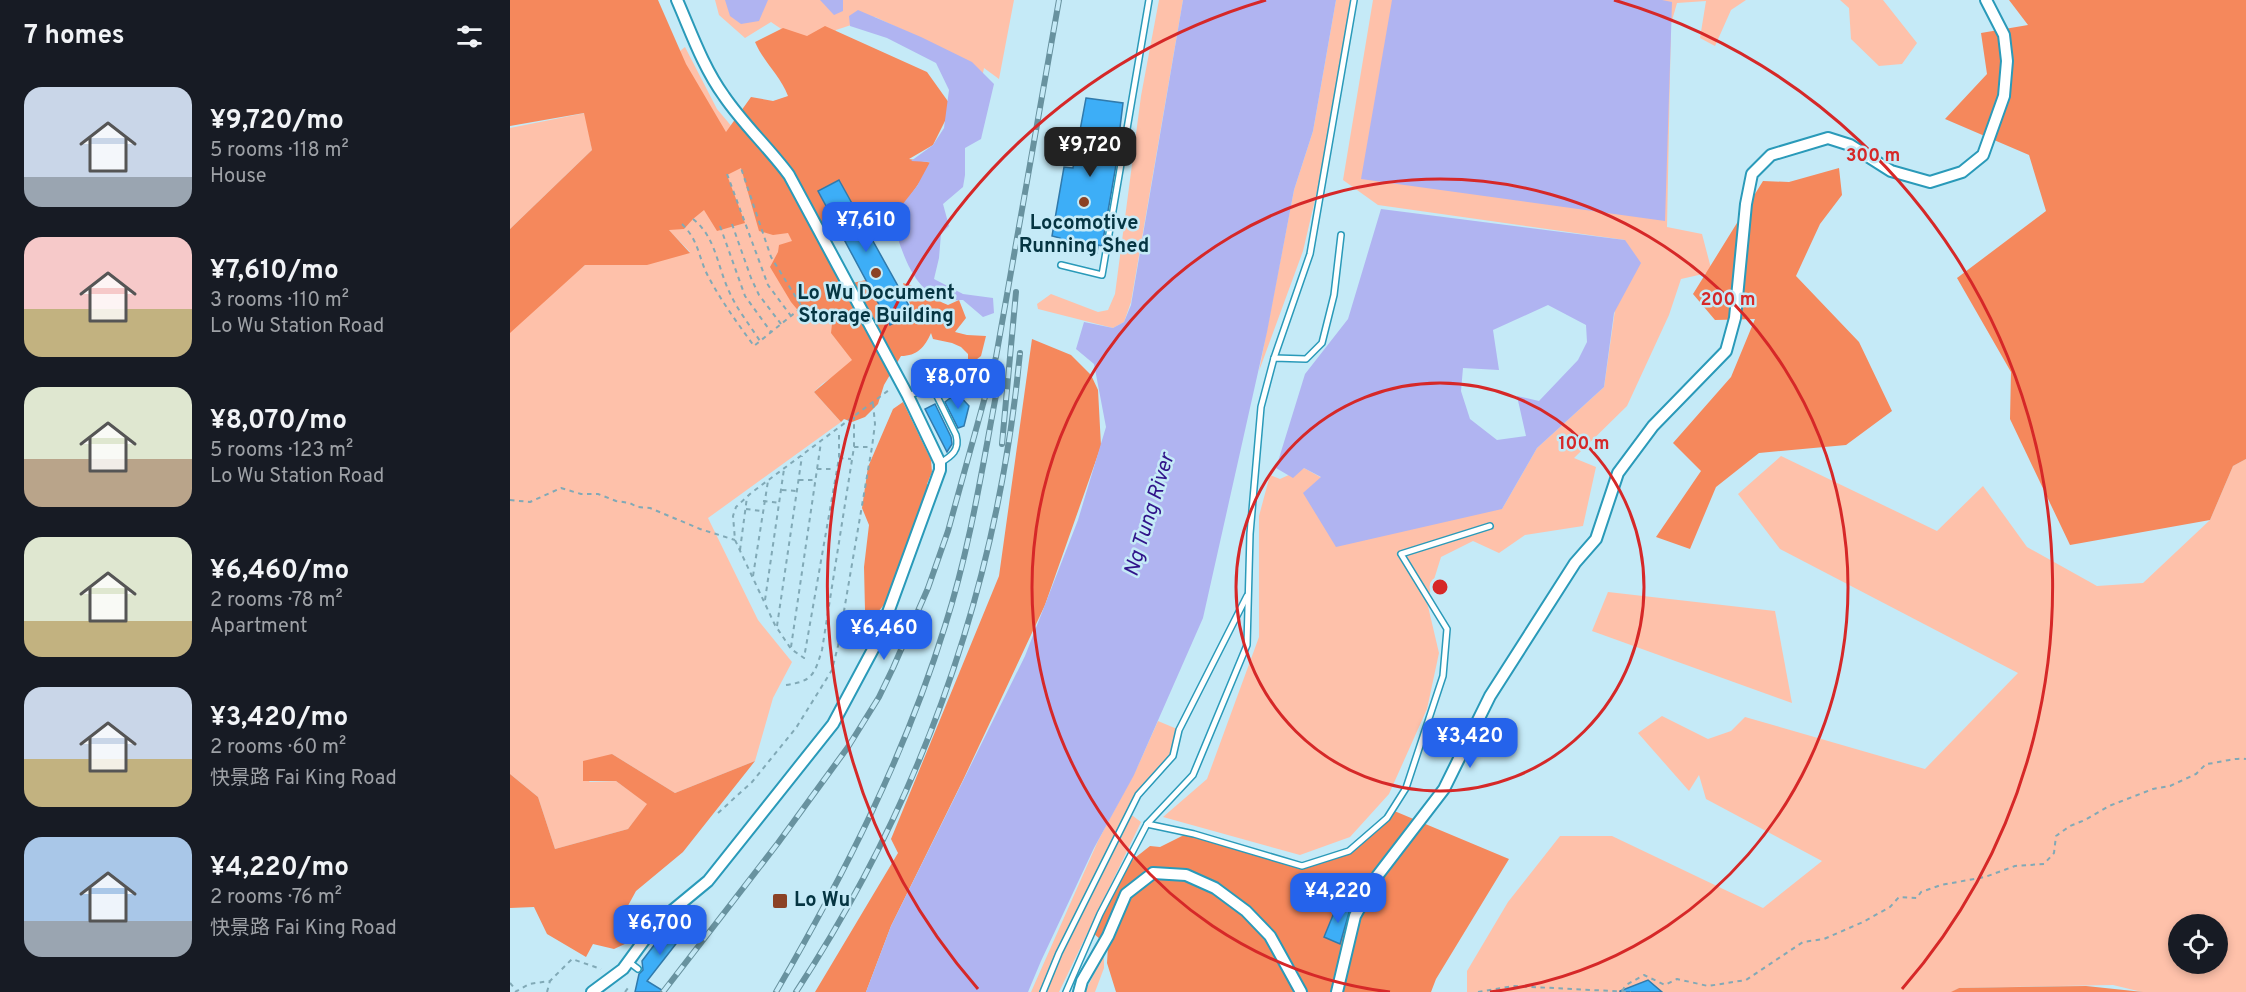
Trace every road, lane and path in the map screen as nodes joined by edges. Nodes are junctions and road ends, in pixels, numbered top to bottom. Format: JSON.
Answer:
{"nodes":[{"id":1,"x":677,"y":0,"type":"edge"},
{"id":2,"x":1149,"y":0,"type":"edge"},
{"id":3,"x":1354,"y":0,"type":"edge"},
{"id":4,"x":1986,"y":0,"type":"edge"},
{"id":5,"x":741,"y":168,"type":"dead end"},
{"id":6,"x":727,"y":174,"type":"dead end"},
{"id":7,"x":693,"y":219,"type":"dead end"},
{"id":8,"x":682,"y":224,"type":"dead end"},
{"id":9,"x":732,"y":224,"type":"dead end"},
{"id":10,"x":720,"y":226,"type":"dead end"},
{"id":11,"x":1341,"y":235,"type":"dead end"},
{"id":12,"x":1061,"y":266,"type":"dead end"},
{"id":13,"x":790,"y":316,"type":"junction"},
{"id":14,"x":782,"y":324,"type":"junction"},
{"id":15,"x":771,"y":332,"type":"junction"},
{"id":16,"x":760,"y":341,"type":"junction"},
{"id":17,"x":1274,"y":358,"type":"junction"},
{"id":18,"x":890,"y":390,"type":"dead end"},
{"id":19,"x":908,"y":396,"type":"junction"},
{"id":20,"x":873,"y":403,"type":"junction"},
{"id":21,"x":854,"y":417,"type":"junction"},
{"id":22,"x":838,"y":435,"type":"dead end"},
{"id":23,"x":821,"y":442,"type":"junction"},
{"id":24,"x":854,"y":447,"type":"junction"},
{"id":25,"x":872,"y":447,"type":"junction"},
{"id":26,"x":802,"y":456,"type":"junction"},
{"id":27,"x":839,"y":458,"type":"junction"},
{"id":28,"x":852,"y":459,"type":"junction"},
{"id":29,"x":940,"y":463,"type":"junction"},
{"id":30,"x":784,"y":469,"type":"junction"},
{"id":31,"x":817,"y":469,"type":"junction"},
{"id":32,"x":837,"y":469,"type":"junction"},
{"id":33,"x":800,"y":480,"type":"junction"},
{"id":34,"x":816,"y":480,"type":"junction"},
{"id":35,"x":768,"y":481,"type":"junction"},
{"id":36,"x":782,"y":490,"type":"junction"},
{"id":37,"x":798,"y":491,"type":"junction"},
{"id":38,"x":747,"y":496,"type":"junction"},
{"id":39,"x":510,"y":500,"type":"edge"},
{"id":40,"x":763,"y":501,"type":"junction"},
{"id":41,"x":780,"y":503,"type":"junction"},
{"id":42,"x":746,"y":509,"type":"junction"},
{"id":43,"x":762,"y":511,"type":"junction"},
{"id":44,"x":1490,"y":526,"type":"dead end"},
{"id":45,"x":735,"y":540,"type":"junction"},
{"id":46,"x":740,"y":550,"type":"junction"},
{"id":47,"x":753,"y":576,"type":"junction"},
{"id":48,"x":1248,"y":595,"type":"junction"},
{"id":49,"x":765,"y":603,"type":"junction"},
{"id":50,"x":777,"y":628,"type":"junction"},
{"id":51,"x":791,"y":649,"type":"junction"},
{"id":52,"x":786,"y":685,"type":"dead end"},
{"id":53,"x":2246,"y":759,"type":"edge"},
{"id":54,"x":718,"y":813,"type":"dead end"},
{"id":55,"x":1147,"y":824,"type":"junction"},
{"id":56,"x":609,"y":972,"type":"dead end"},
{"id":57,"x":550,"y":981,"type":"junction"},
{"id":58,"x":510,"y":983,"type":"edge"},
{"id":59,"x":628,"y":988,"type":"dead end"},
{"id":60,"x":516,"y":992,"type":"edge"},
{"id":61,"x":547,"y":992,"type":"edge"},
{"id":62,"x":592,"y":992,"type":"edge"},
{"id":63,"x":625,"y":992,"type":"edge"},
{"id":64,"x":1042,"y":992,"type":"edge"},
{"id":65,"x":1066,"y":992,"type":"edge"},
{"id":66,"x":1079,"y":992,"type":"edge"},
{"id":67,"x":1301,"y":992,"type":"edge"},
{"id":68,"x":1337,"y":992,"type":"edge"},
{"id":69,"x":1478,"y":992,"type":"edge"},
{"id":70,"x":1622,"y":992,"type":"edge"},
{"id":71,"x":1631,"y":992,"type":"edge"}],
"edges":[{"from":1,"to":19,"type":"street"},
{"from":2,"to":12,"type":"lane"},
{"from":3,"to":17,"type":"lane"},
{"from":4,"to":68,"type":"street"},
{"from":5,"to":13,"type":"path"},
{"from":6,"to":13,"type":"path"},
{"from":7,"to":16,"type":"path"},
{"from":8,"to":16,"type":"path"},
{"from":9,"to":14,"type":"path"},
{"from":10,"to":15,"type":"path"},
{"from":11,"to":17,"type":"lane"},
{"from":13,"to":14,"type":"path"},
{"from":14,"to":15,"type":"path"},
{"from":15,"to":16,"type":"path"},
{"from":17,"to":48,"type":"lane"},
{"from":18,"to":20,"type":"path"},
{"from":19,"to":29,"type":"street"},
{"from":19,"to":29,"type":"lane"},
{"from":20,"to":21,"type":"path"},
{"from":20,"to":25,"type":"path"},
{"from":21,"to":23,"type":"path"},
{"from":21,"to":24,"type":"path"},
{"from":22,"to":27,"type":"path"},
{"from":23,"to":26,"type":"path"},
{"from":23,"to":31,"type":"path"},
{"from":24,"to":25,"type":"path"},
{"from":24,"to":28,"type":"path"},
{"from":25,"to":54,"type":"path"},
{"from":26,"to":30,"type":"path"},
{"from":26,"to":33,"type":"path"},
{"from":27,"to":28,"type":"path"},
{"from":27,"to":32,"type":"path"},
{"from":28,"to":52,"type":"path"},
{"from":29,"to":62,"type":"street"},
{"from":30,"to":35,"type":"path"},
{"from":30,"to":36,"type":"path"},
{"from":31,"to":32,"type":"path"},
{"from":31,"to":34,"type":"path"},
{"from":32,"to":51,"type":"path"},
{"from":33,"to":34,"type":"path"},
{"from":33,"to":37,"type":"path"},
{"from":34,"to":51,"type":"path"},
{"from":35,"to":38,"type":"path"},
{"from":35,"to":40,"type":"path"},
{"from":36,"to":37,"type":"path"},
{"from":36,"to":41,"type":"path"},
{"from":37,"to":50,"type":"path"},
{"from":38,"to":42,"type":"path"},
{"from":38,"to":45,"type":"path"},
{"from":39,"to":45,"type":"path"},
{"from":40,"to":41,"type":"path"},
{"from":40,"to":43,"type":"path"},
{"from":41,"to":49,"type":"path"},
{"from":42,"to":43,"type":"path"},
{"from":42,"to":46,"type":"path"},
{"from":43,"to":47,"type":"path"},
{"from":44,"to":55,"type":"lane"},
{"from":45,"to":46,"type":"path"},
{"from":46,"to":47,"type":"path"},
{"from":47,"to":49,"type":"path"},
{"from":48,"to":55,"type":"lane"},
{"from":48,"to":64,"type":"lane"},
{"from":49,"to":50,"type":"path"},
{"from":50,"to":51,"type":"path"},
{"from":53,"to":70,"type":"path"},
{"from":55,"to":65,"type":"lane"},
{"from":56,"to":57,"type":"path"},
{"from":57,"to":60,"type":"path"},
{"from":57,"to":61,"type":"path"},
{"from":58,"to":60,"type":"path"},
{"from":59,"to":63,"type":"path"},
{"from":66,"to":67,"type":"street"},
{"from":69,"to":70,"type":"path"},
{"from":70,"to":71,"type":"path"}]}
